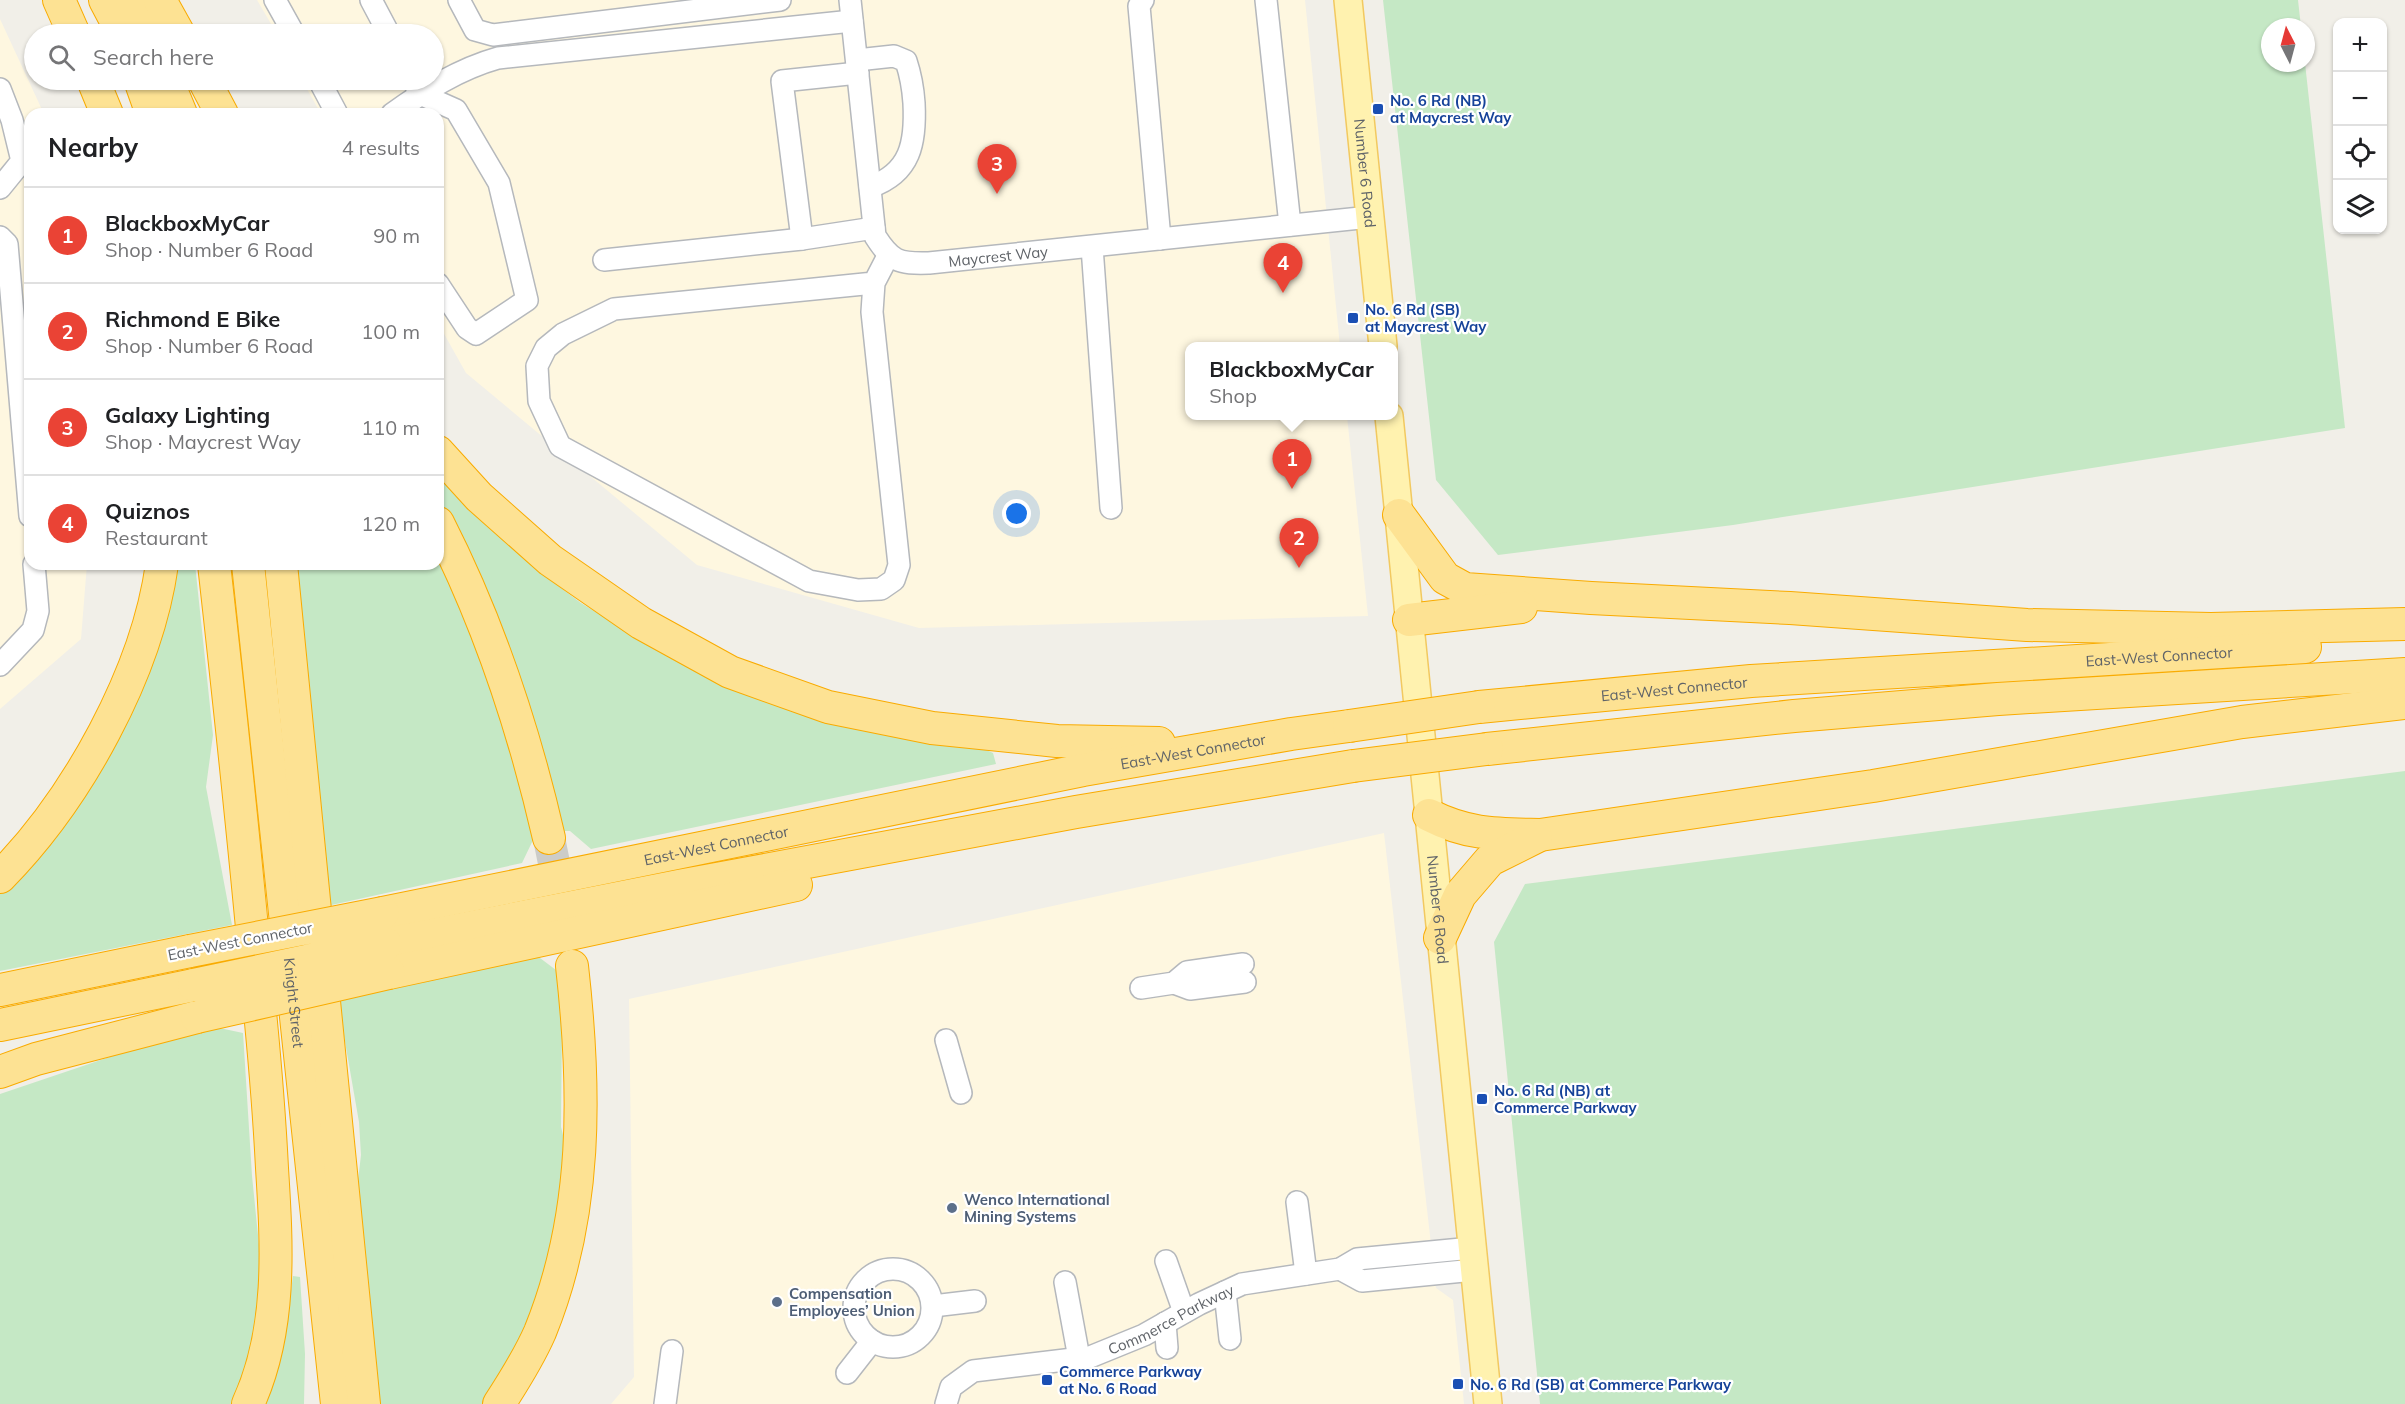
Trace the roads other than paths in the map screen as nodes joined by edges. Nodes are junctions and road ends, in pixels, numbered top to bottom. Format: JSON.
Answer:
{"nodes":[{"id":1,"x":59,"y":0,"type":"edge"},
{"id":2,"x":105,"y":0,"type":"edge"},
{"id":3,"x":132,"y":0,"type":"edge"},
{"id":4,"x":160,"y":0,"type":"edge"},
{"id":5,"x":275,"y":0,"type":"edge"},
{"id":6,"x":371,"y":0,"type":"edge"},
{"id":7,"x":459,"y":0,"type":"edge"},
{"id":8,"x":780,"y":0,"type":"edge"},
{"id":9,"x":850,"y":0,"type":"edge"},
{"id":10,"x":1143,"y":0,"type":"edge"},
{"id":11,"x":1266,"y":0,"type":"edge"},
{"id":12,"x":1348,"y":0,"type":"edge"},
{"id":13,"x":852,"y":21,"type":"junction"},
{"id":14,"x":70,"y":24,"type":"edge"},
{"id":15,"x":118,"y":24,"type":"edge"},
{"id":16,"x":143,"y":24,"type":"edge"},
{"id":17,"x":173,"y":24,"type":"edge"},
{"id":18,"x":288,"y":24,"type":"edge"},
{"id":19,"x":384,"y":24,"type":"edge"},
{"id":20,"x":857,"y":67,"type":"junction"},
{"id":21,"x":444,"y":76,"type":"edge"},
{"id":22,"x":0,"y":89,"type":"edge"},
{"id":23,"x":97,"y":90,"type":"edge"},
{"id":24,"x":144,"y":90,"type":"edge"},
{"id":25,"x":170,"y":90,"type":"edge"},
{"id":26,"x":209,"y":90,"type":"edge"},
{"id":27,"x":324,"y":90,"type":"edge"},
{"id":28,"x":413,"y":90,"type":"edge"},
{"id":29,"x":421,"y":90,"type":"edge"},
{"id":30,"x":105,"y":108,"type":"edge"},
{"id":31,"x":150,"y":108,"type":"edge"},
{"id":32,"x":178,"y":108,"type":"edge"},
{"id":33,"x":219,"y":108,"type":"edge"},
{"id":34,"x":334,"y":108,"type":"edge"},
{"id":35,"x":397,"y":108,"type":"edge"},
{"id":36,"x":870,"y":187,"type":"junction"},
{"id":37,"x":0,"y":188,"type":"edge"},
{"id":38,"x":1370,"y":217,"type":"junction"},
{"id":39,"x":1290,"y":225,"type":"junction"},
{"id":40,"x":874,"y":228,"type":"junction"},
{"id":41,"x":0,"y":237,"type":"edge"},
{"id":42,"x":802,"y":239,"type":"junction"},
{"id":43,"x":1160,"y":239,"type":"junction"},
{"id":44,"x":1092,"y":247,"type":"junction"},
{"id":45,"x":888,"y":256,"type":"junction"},
{"id":46,"x":604,"y":260,"type":"dead end"},
{"id":47,"x":874,"y":283,"type":"junction"},
{"id":48,"x":444,"y":293,"type":"edge"},
{"id":49,"x":1383,"y":342,"type":"edge"},
{"id":50,"x":1389,"y":420,"type":"edge"},
{"id":51,"x":24,"y":442,"type":"edge"},
{"id":52,"x":444,"y":459,"type":"edge"},
{"id":53,"x":1111,"y":508,"type":"dead end"},
{"id":54,"x":1399,"y":515,"type":"junction"},
{"id":55,"x":444,"y":535,"type":"edge"},
{"id":56,"x":35,"y":570,"type":"edge"},
{"id":57,"x":160,"y":570,"type":"edge"},
{"id":58,"x":215,"y":570,"type":"edge"},
{"id":59,"x":249,"y":570,"type":"edge"},
{"id":60,"x":282,"y":570,"type":"edge"},
{"id":61,"x":1591,"y":598,"type":"junction"},
{"id":62,"x":1409,"y":620,"type":"junction"},
{"id":63,"x":2405,"y":624,"type":"edge"},
{"id":64,"x":2405,"y":642,"type":"edge"},
{"id":65,"x":0,"y":665,"type":"edge"},
{"id":66,"x":2405,"y":674,"type":"edge"},
{"id":67,"x":2405,"y":703,"type":"edge"},
{"id":68,"x":1291,"y":734,"type":"junction"},
{"id":69,"x":1429,"y":815,"type":"junction"},
{"id":70,"x":1540,"y":835,"type":"junction"},
{"id":71,"x":549,"y":837,"type":"tunnel mouth"},
{"id":72,"x":0,"y":877,"type":"edge"},
{"id":73,"x":1440,"y":938,"type":"junction"},
{"id":74,"x":388,"y":959,"type":"junction"},
{"id":75,"x":572,"y":966,"type":"dead end"},
{"id":76,"x":1244,"y":973,"type":"dead end"},
{"id":77,"x":1141,"y":988,"type":"dead end"},
{"id":78,"x":0,"y":990,"type":"edge"},
{"id":79,"x":0,"y":1025,"type":"edge"},
{"id":80,"x":946,"y":1040,"type":"dead end"},
{"id":81,"x":0,"y":1072,"type":"edge"},
{"id":82,"x":961,"y":1093,"type":"dead end"},
{"id":83,"x":1297,"y":1202,"type":"dead end"},
{"id":84,"x":1473,"y":1259,"type":"junction"},
{"id":85,"x":1166,"y":1261,"type":"dead end"},
{"id":86,"x":1306,"y":1274,"type":"junction"},
{"id":87,"x":1065,"y":1282,"type":"dead end"},
{"id":88,"x":1225,"y":1292,"type":"junction"},
{"id":89,"x":975,"y":1301,"type":"dead end"},
{"id":90,"x":933,"y":1306,"type":"junction"},
{"id":91,"x":1185,"y":1312,"type":"junction"},
{"id":92,"x":1165,"y":1323,"type":"junction"},
{"id":93,"x":1230,"y":1339,"type":"dead end"},
{"id":94,"x":872,"y":1341,"type":"junction"},
{"id":95,"x":1167,"y":1348,"type":"dead end"},
{"id":96,"x":672,"y":1351,"type":"dead end"},
{"id":97,"x":1079,"y":1358,"type":"junction"},
{"id":98,"x":847,"y":1373,"type":"dead end"},
{"id":99,"x":248,"y":1404,"type":"edge"},
{"id":100,"x":337,"y":1404,"type":"edge"},
{"id":101,"x":364,"y":1404,"type":"edge"},
{"id":102,"x":499,"y":1404,"type":"edge"},
{"id":103,"x":664,"y":1404,"type":"edge"},
{"id":104,"x":946,"y":1404,"type":"edge"},
{"id":105,"x":1488,"y":1404,"type":"edge"}],
"edges":[{"from":1,"to":14,"type":"highway"},
{"from":2,"to":15,"type":"highway"},
{"from":3,"to":16,"type":"highway"},
{"from":4,"to":17,"type":"highway"},
{"from":5,"to":18,"type":"street"},
{"from":6,"to":19,"type":"street"},
{"from":7,"to":8,"type":"street"},
{"from":9,"to":13,"type":"street"},
{"from":10,"to":43,"type":"street"},
{"from":11,"to":39,"type":"street"},
{"from":12,"to":38,"type":"main road","name":"Number 6 Road"},
{"from":13,"to":20,"type":"street"},
{"from":13,"to":21,"type":"street"},
{"from":20,"to":36,"type":"street"},
{"from":20,"to":36,"type":"street"},
{"from":20,"to":42,"type":"street"},
{"from":22,"to":37,"type":"street"},
{"from":23,"to":30,"type":"highway"},
{"from":24,"to":31,"type":"highway"},
{"from":25,"to":32,"type":"highway"},
{"from":26,"to":33,"type":"highway"},
{"from":27,"to":34,"type":"street"},
{"from":28,"to":35,"type":"street"},
{"from":29,"to":48,"type":"street"},
{"from":36,"to":40,"type":"street"},
{"from":38,"to":39,"type":"street","name":"Maycrest Way"},
{"from":38,"to":49,"type":"main road","name":"Number 6 Road"},
{"from":39,"to":43,"type":"street","name":"Maycrest Way"},
{"from":40,"to":42,"type":"street"},
{"from":40,"to":45,"type":"street"},
{"from":41,"to":51,"type":"street"},
{"from":42,"to":46,"type":"street"},
{"from":43,"to":44,"type":"street","name":"Maycrest Way"},
{"from":44,"to":45,"type":"street","name":"Maycrest Way"},
{"from":44,"to":53,"type":"street"},
{"from":45,"to":47,"type":"street"},
{"from":47,"to":47,"type":"street"},
{"from":50,"to":54,"type":"main road","name":"Number 6 Road"},
{"from":52,"to":68,"type":"highway"},
{"from":54,"to":61,"type":"highway"},
{"from":54,"to":62,"type":"main road","name":"Number 6 Road"},
{"from":55,"to":71,"type":"highway"},
{"from":56,"to":65,"type":"street"},
{"from":57,"to":72,"type":"highway"},
{"from":58,"to":99,"type":"highway"},
{"from":59,"to":100,"type":"highway","name":"Knight Street"},
{"from":60,"to":101,"type":"highway","name":"Knight Street"},
{"from":61,"to":62,"type":"highway"},
{"from":61,"to":63,"type":"highway"},
{"from":62,"to":69,"type":"main road","name":"Number 6 Road"},
{"from":64,"to":68,"type":"highway","name":"East-West Connector","bridge":true},
{"from":66,"to":74,"type":"highway","bridge":true},
{"from":67,"to":70,"type":"highway"},
{"from":68,"to":78,"type":"highway","name":"East-West Connector","bridge":true},
{"from":69,"to":70,"type":"highway"},
{"from":69,"to":73,"type":"main road","name":"Number 6 Road"},
{"from":70,"to":73,"type":"highway"},
{"from":73,"to":84,"type":"main road","name":"Number 6 Road"},
{"from":74,"to":79,"type":"highway","bridge":true},
{"from":74,"to":81,"type":"highway","bridge":true},
{"from":75,"to":102,"type":"highway"},
{"from":76,"to":77,"type":"street"},
{"from":80,"to":82,"type":"street"},
{"from":83,"to":86,"type":"street"},
{"from":84,"to":86,"type":"street","name":"Commerce Parkway"},
{"from":84,"to":105,"type":"main road","name":"Number 6 Road"},
{"from":85,"to":91,"type":"street"},
{"from":86,"to":88,"type":"street","name":"Commerce Parkway"},
{"from":87,"to":97,"type":"street"},
{"from":88,"to":91,"type":"street","name":"Commerce Parkway"},
{"from":88,"to":93,"type":"street"},
{"from":89,"to":90,"type":"street"},
{"from":90,"to":94,"type":"street"},
{"from":90,"to":94,"type":"street"},
{"from":91,"to":92,"type":"street","name":"Commerce Parkway"},
{"from":92,"to":95,"type":"street"},
{"from":92,"to":97,"type":"street","name":"Commerce Parkway"},
{"from":94,"to":98,"type":"street"},
{"from":96,"to":103,"type":"street"},
{"from":97,"to":104,"type":"street","name":"Commerce Parkway"}]}
